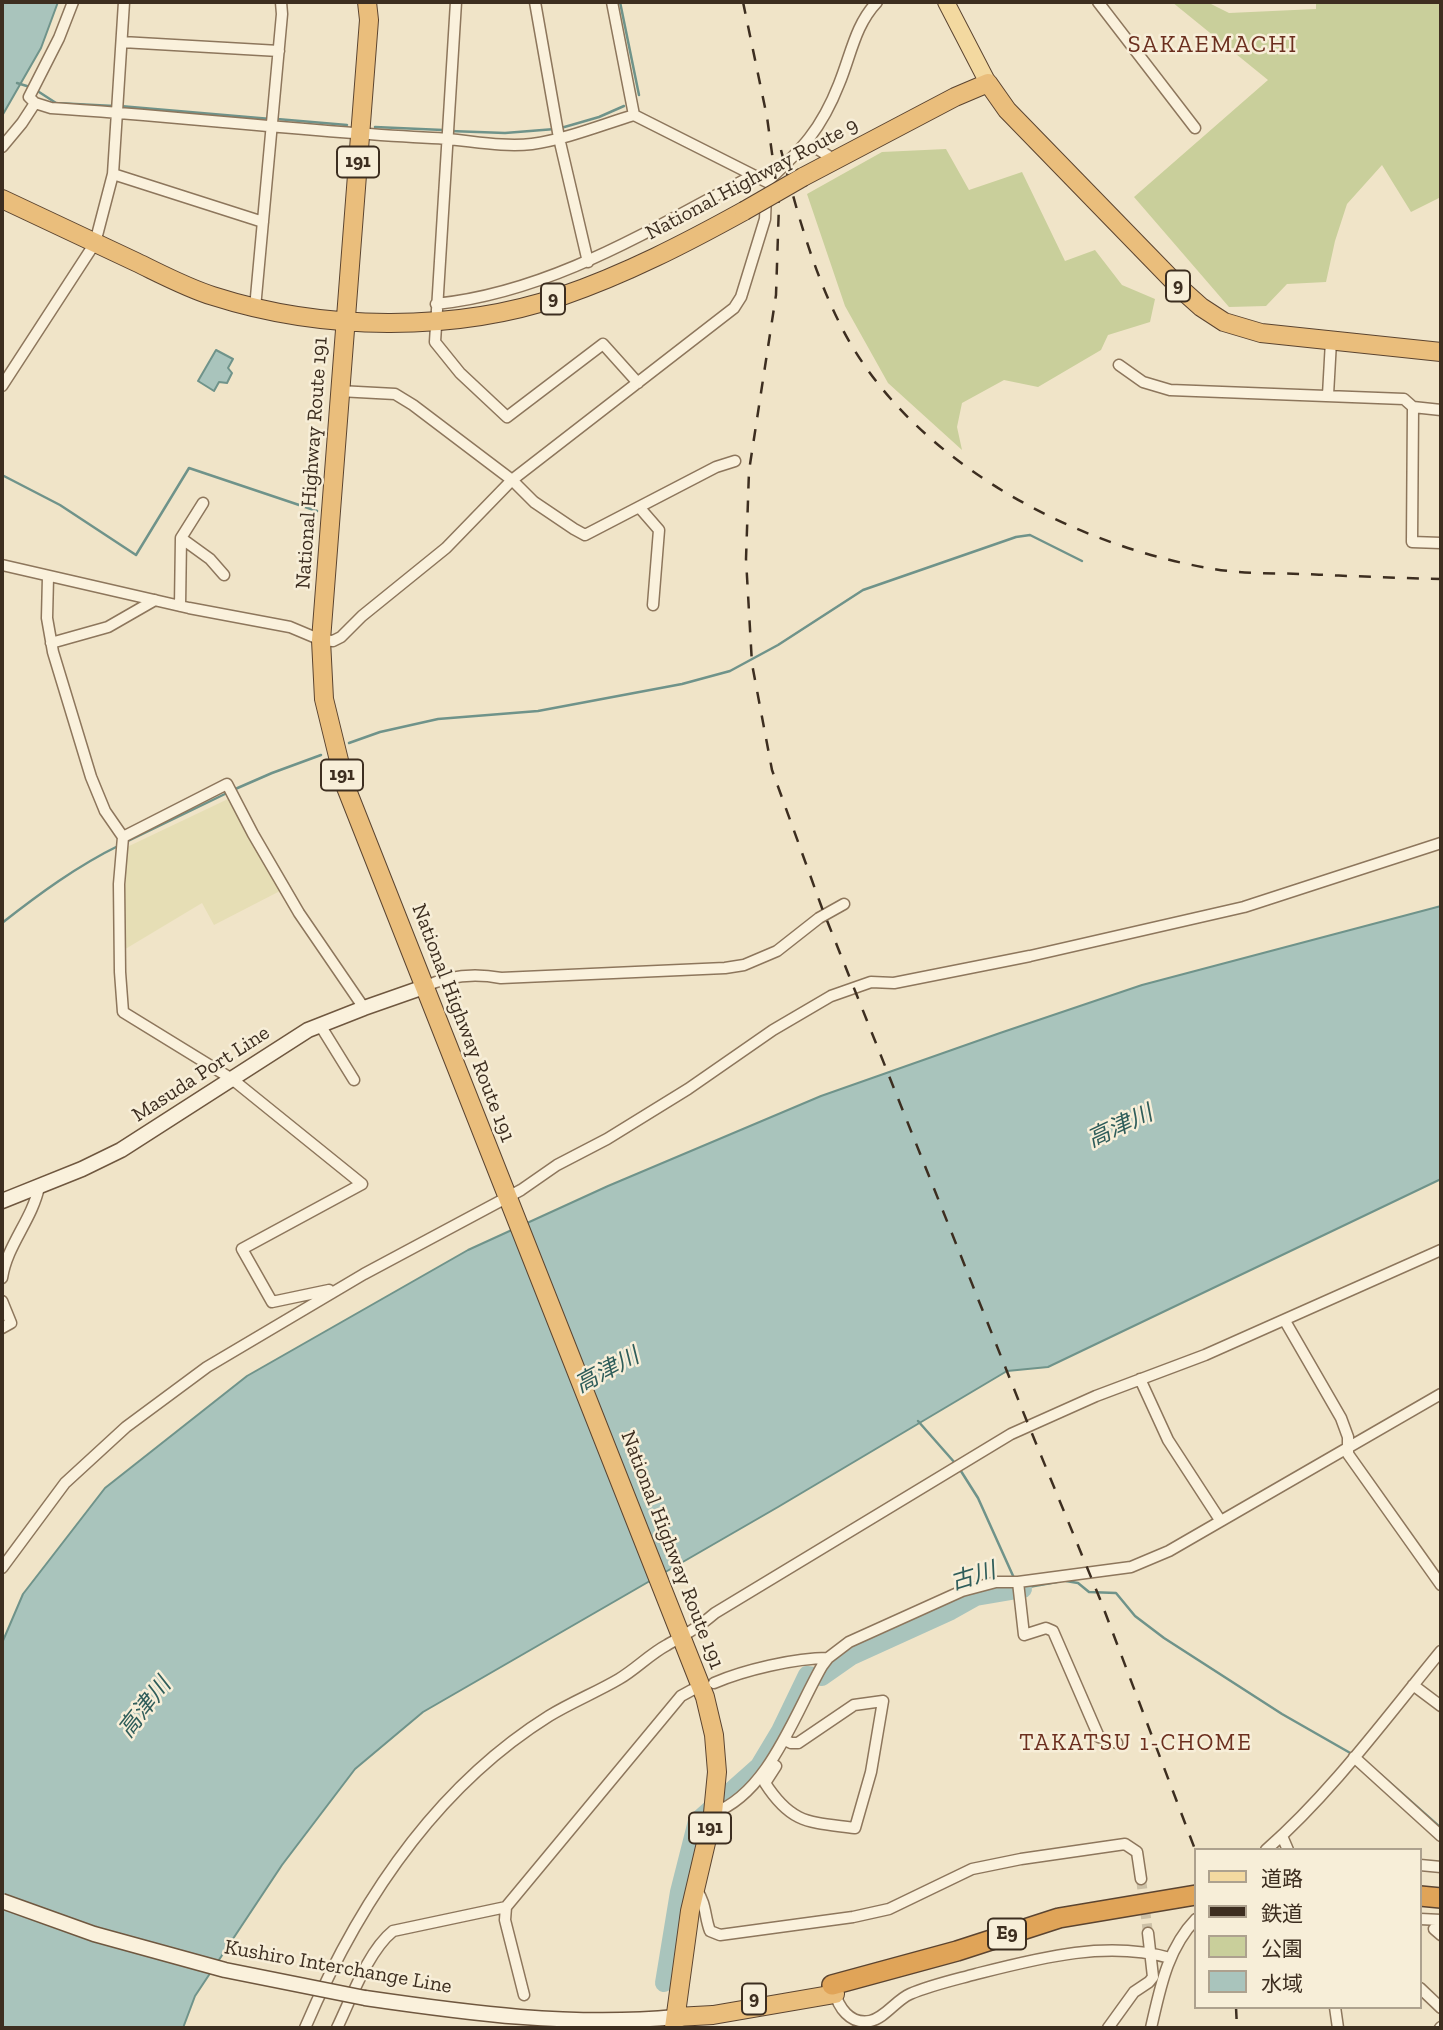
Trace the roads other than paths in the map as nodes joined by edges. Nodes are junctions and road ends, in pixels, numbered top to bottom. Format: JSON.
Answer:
{"nodes":[{"id":1,"x":73,"y":2,"type":"edge"},
{"id":2,"x":124,"y":2,"type":"edge"},
{"id":3,"x":281,"y":2,"type":"edge"},
{"id":4,"x":368,"y":2,"type":"edge"},
{"id":5,"x":456,"y":2,"type":"edge"},
{"id":6,"x":535,"y":2,"type":"edge"},
{"id":7,"x":611,"y":2,"type":"edge"},
{"id":8,"x":877,"y":2,"type":"edge"},
{"id":9,"x":946,"y":2,"type":"edge"},
{"id":10,"x":1098,"y":2,"type":"edge"},
{"id":11,"x":865,"y":7,"type":"edge"},
{"id":12,"x":122,"y":42,"type":"junction"},
{"id":13,"x":279,"y":51,"type":"junction"},
{"id":14,"x":988,"y":83,"type":"junction"},
{"id":15,"x":35,"y":103,"type":"junction"},
{"id":16,"x":117,"y":112,"type":"junction"},
{"id":17,"x":634,"y":115,"type":"junction"},
{"id":18,"x":272,"y":125,"type":"junction"},
{"id":19,"x":1195,"y":128,"type":"dead end"},
{"id":20,"x":361,"y":135,"type":"junction"},
{"id":21,"x":559,"y":138,"type":"junction"},
{"id":22,"x":448,"y":139,"type":"junction"},
{"id":23,"x":808,"y":143,"type":"junction"},
{"id":24,"x":2,"y":147,"type":"edge"},
{"id":25,"x":835,"y":160,"type":"junction"},
{"id":26,"x":113,"y":174,"type":"junction"},
{"id":27,"x":752,"y":176,"type":"junction"},
{"id":28,"x":766,"y":182,"type":"junction"},
{"id":29,"x":2,"y":199,"type":"edge"},
{"id":30,"x":263,"y":222,"type":"junction"},
{"id":31,"x":94,"y":243,"type":"junction"},
{"id":32,"x":588,"y":262,"type":"junction"},
{"id":33,"x":255,"y":308,"type":"junction"},
{"id":34,"x":435,"y":314,"type":"junction"},
{"id":35,"x":345,"y":321,"type":"junction"},
{"id":36,"x":1331,"y":341,"type":"junction"},
{"id":37,"x":1441,"y":352,"type":"edge"},
{"id":38,"x":1119,"y":365,"type":"dead end"},
{"id":39,"x":638,"y":383,"type":"junction"},
{"id":40,"x":2,"y":386,"type":"edge"},
{"id":41,"x":339,"y":391,"type":"junction"},
{"id":42,"x":1328,"y":395,"type":"junction"},
{"id":43,"x":1413,"y":407,"type":"junction"},
{"id":44,"x":1441,"y":410,"type":"edge"},
{"id":45,"x":735,"y":461,"type":"dead end"},
{"id":46,"x":512,"y":480,"type":"junction"},
{"id":47,"x":203,"y":503,"type":"dead end"},
{"id":48,"x":639,"y":508,"type":"junction"},
{"id":49,"x":181,"y":538,"type":"junction"},
{"id":50,"x":1441,"y":543,"type":"edge"},
{"id":51,"x":2,"y":565,"type":"edge"},
{"id":52,"x":224,"y":575,"type":"dead end"},
{"id":53,"x":48,"y":576,"type":"junction"},
{"id":54,"x":155,"y":600,"type":"junction"},
{"id":55,"x":653,"y":605,"type":"dead end"},
{"id":56,"x":180,"y":606,"type":"junction"},
{"id":57,"x":321,"y":640,"type":"junction"},
{"id":58,"x":51,"y":643,"type":"junction"},
{"id":59,"x":123,"y":837,"type":"junction"},
{"id":60,"x":1441,"y":843,"type":"edge"},
{"id":61,"x":844,"y":904,"type":"dead end"},
{"id":62,"x":424,"y":988,"type":"junction"},
{"id":63,"x":364,"y":1008,"type":"junction"},
{"id":64,"x":320,"y":1025,"type":"junction"},
{"id":65,"x":232,"y":1079,"type":"junction"},
{"id":66,"x":354,"y":1080,"type":"dead end"},
{"id":67,"x":38,"y":1187,"type":"junction"},
{"id":68,"x":508,"y":1198,"type":"junction"},
{"id":69,"x":2,"y":1201,"type":"edge"},
{"id":70,"x":1441,"y":1250,"type":"edge"},
{"id":71,"x":2,"y":1278,"type":"edge"},
{"id":72,"x":337,"y":1289,"type":"junction"},
{"id":73,"x":2,"y":1301,"type":"edge"},
{"id":74,"x":1285,"y":1321,"type":"junction"},
{"id":75,"x":2,"y":1328,"type":"edge"},
{"id":76,"x":1140,"y":1379,"type":"junction"},
{"id":77,"x":1441,"y":1394,"type":"edge"},
{"id":78,"x":1347,"y":1448,"type":"junction"},
{"id":79,"x":1220,"y":1520,"type":"junction"},
{"id":80,"x":2,"y":1569,"type":"edge"},
{"id":81,"x":1018,"y":1582,"type":"junction"},
{"id":82,"x":1441,"y":1586,"type":"edge"},
{"id":83,"x":681,"y":1634,"type":"junction"},
{"id":84,"x":1441,"y":1651,"type":"edge"},
{"id":85,"x":828,"y":1658,"type":"junction"},
{"id":86,"x":714,"y":1683,"type":"dead end"},
{"id":87,"x":1413,"y":1685,"type":"junction"},
{"id":88,"x":692,"y":1690,"type":"dead end"},
{"id":89,"x":1441,"y":1706,"type":"edge"},
{"id":90,"x":785,"y":1740,"type":"junction"},
{"id":91,"x":1117,"y":1743,"type":"dead end"},
{"id":92,"x":1354,"y":1757,"type":"junction"},
{"id":93,"x":771,"y":1763,"type":"junction"},
{"id":94,"x":713,"y":1813,"type":"junction"},
{"id":95,"x":1282,"y":1836,"type":"junction"},
{"id":96,"x":1441,"y":1836,"type":"edge"},
{"id":97,"x":1268,"y":1848,"type":"edge"},
{"id":98,"x":1287,"y":1848,"type":"edge"},
{"id":99,"x":1422,"y":1865,"type":"edge"},
{"id":100,"x":1441,"y":1867,"type":"edge"},
{"id":101,"x":1141,"y":1879,"type":"tunnel mouth"},
{"id":102,"x":696,"y":1889,"type":"junction"},
{"id":103,"x":1422,"y":1896,"type":"edge"},
{"id":104,"x":1441,"y":1898,"type":"edge"},
{"id":105,"x":2,"y":1901,"type":"edge"},
{"id":106,"x":1192,"y":1904,"type":"edge"},
{"id":107,"x":1422,"y":1905,"type":"edge"},
{"id":108,"x":1441,"y":1906,"type":"edge"},
{"id":109,"x":506,"y":1908,"type":"junction"},
{"id":110,"x":1422,"y":1919,"type":"edge"},
{"id":111,"x":1441,"y":1920,"type":"edge"},
{"id":112,"x":1441,"y":1929,"type":"edge"},
{"id":113,"x":1148,"y":1933,"type":"tunnel mouth"},
{"id":114,"x":1441,"y":1935,"type":"edge"},
{"id":115,"x":1150,"y":1953,"type":"junction"},
{"id":116,"x":1170,"y":1958,"type":"junction"},
{"id":117,"x":833,"y":1989,"type":"junction"},
{"id":118,"x":1422,"y":1990,"type":"edge"},
{"id":119,"x":524,"y":1995,"type":"dead end"},
{"id":120,"x":1441,"y":2008,"type":"edge"},
{"id":121,"x":1335,"y":2009,"type":"edge"},
{"id":122,"x":675,"y":2023,"type":"edge"},
{"id":123,"x":855,"y":2024,"type":"edge"},
{"id":124,"x":305,"y":2028,"type":"edge"},
{"id":125,"x":337,"y":2028,"type":"edge"},
{"id":126,"x":1108,"y":2028,"type":"edge"},
{"id":127,"x":1151,"y":2028,"type":"edge"},
{"id":128,"x":1338,"y":2028,"type":"edge"}],
"edges":[{"from":1,"to":15,"type":"street"},
{"from":2,"to":12,"type":"street"},
{"from":3,"to":13,"type":"street"},
{"from":4,"to":20,"type":"highway","name":"National Highway Route 191","number":"191"},
{"from":5,"to":22,"type":"street"},
{"from":6,"to":21,"type":"street"},
{"from":7,"to":17,"type":"street"},
{"from":8,"to":11,"type":"street"},
{"from":9,"to":14,"type":"main road"},
{"from":10,"to":19,"type":"street"},
{"from":11,"to":23,"type":"street"},
{"from":12,"to":13,"type":"street"},
{"from":12,"to":16,"type":"street"},
{"from":13,"to":18,"type":"street"},
{"from":14,"to":25,"type":"highway","name":"National Highway Route 9","number":"9"},
{"from":14,"to":36,"type":"highway","number":"9"},
{"from":15,"to":16,"type":"street"},
{"from":15,"to":24,"type":"street"},
{"from":16,"to":18,"type":"street"},
{"from":16,"to":26,"type":"street"},
{"from":17,"to":21,"type":"street"},
{"from":17,"to":27,"type":"street"},
{"from":18,"to":20,"type":"street"},
{"from":18,"to":30,"type":"street"},
{"from":20,"to":22,"type":"street"},
{"from":20,"to":35,"type":"highway","name":"National Highway Route 191","number":"191"},
{"from":21,"to":22,"type":"street"},
{"from":21,"to":32,"type":"street"},
{"from":22,"to":34,"type":"street"},
{"from":23,"to":25,"type":"street"},
{"from":23,"to":28,"type":"street"},
{"from":25,"to":34,"type":"highway","name":"National Highway Route 9","number":"9","bridge":true},
{"from":26,"to":30,"type":"street"},
{"from":26,"to":31,"type":"street"},
{"from":27,"to":28,"type":"street"},
{"from":27,"to":32,"type":"street"},
{"from":28,"to":39,"type":"street"},
{"from":29,"to":31,"type":"highway","name":"National Highway Route 9","number":"9"},
{"from":30,"to":33,"type":"street"},
{"from":31,"to":33,"type":"highway","name":"National Highway Route 9","number":"9"},
{"from":31,"to":40,"type":"street"},
{"from":32,"to":34,"type":"street"},
{"from":33,"to":35,"type":"highway","name":"National Highway Route 9","number":"9"},
{"from":34,"to":35,"type":"highway","name":"National Highway Route 9","number":"9"},
{"from":34,"to":39,"type":"street"},
{"from":35,"to":41,"type":"highway","name":"National Highway Route 191","number":"191"},
{"from":36,"to":37,"type":"highway","number":"9"},
{"from":36,"to":42,"type":"street"},
{"from":38,"to":42,"type":"street"},
{"from":39,"to":46,"type":"street"},
{"from":41,"to":46,"type":"street"},
{"from":41,"to":57,"type":"highway","name":"National Highway Route 191","number":"191"},
{"from":42,"to":43,"type":"street"},
{"from":43,"to":44,"type":"street"},
{"from":43,"to":50,"type":"street"},
{"from":45,"to":48,"type":"street"},
{"from":46,"to":48,"type":"street"},
{"from":46,"to":57,"type":"street"},
{"from":47,"to":49,"type":"street"},
{"from":48,"to":55,"type":"street"},
{"from":49,"to":52,"type":"street"},
{"from":49,"to":56,"type":"street"},
{"from":51,"to":53,"type":"street"},
{"from":53,"to":54,"type":"street"},
{"from":53,"to":58,"type":"street"},
{"from":54,"to":56,"type":"street"},
{"from":54,"to":58,"type":"street"},
{"from":56,"to":57,"type":"street"},
{"from":57,"to":62,"type":"highway","name":"National Highway Route 191","number":"191"},
{"from":58,"to":59,"type":"street"},
{"from":59,"to":63,"type":"street"},
{"from":59,"to":65,"type":"street"},
{"from":60,"to":68,"type":"street"},
{"from":61,"to":62,"type":"street"},
{"from":62,"to":63,"type":"main road","name":"Masuda Port Line"},
{"from":62,"to":68,"type":"highway","name":"National Highway Route 191","number":"191"},
{"from":63,"to":64,"type":"main road","name":"Masuda Port Line"},
{"from":64,"to":65,"type":"main road","name":"Masuda Port Line"},
{"from":64,"to":66,"type":"street"},
{"from":65,"to":67,"type":"main road","name":"Masuda Port Line"},
{"from":65,"to":72,"type":"street"},
{"from":67,"to":69,"type":"main road","name":"Masuda Port Line"},
{"from":67,"to":71,"type":"street"},
{"from":68,"to":72,"type":"street"},
{"from":68,"to":83,"type":"highway","name":"National Highway Route 191","number":"191"},
{"from":70,"to":74,"type":"street"},
{"from":72,"to":80,"type":"street"},
{"from":73,"to":75,"type":"street"},
{"from":74,"to":76,"type":"street"},
{"from":74,"to":78,"type":"street"},
{"from":76,"to":79,"type":"street"},
{"from":76,"to":83,"type":"street"},
{"from":77,"to":78,"type":"street"},
{"from":78,"to":79,"type":"street"},
{"from":78,"to":82,"type":"street"},
{"from":79,"to":81,"type":"street"},
{"from":81,"to":85,"type":"street"},
{"from":81,"to":91,"type":"street"},
{"from":83,"to":94,"type":"highway","name":"National Highway Route 191","number":"191"},
{"from":83,"to":124,"type":"street"},
{"from":84,"to":87,"type":"street"},
{"from":85,"to":86,"type":"street"},
{"from":85,"to":90,"type":"street"},
{"from":87,"to":89,"type":"street"},
{"from":87,"to":92,"type":"street"},
{"from":88,"to":109,"type":"street"},
{"from":90,"to":93,"type":"street"},
{"from":90,"to":93,"type":"street"},
{"from":92,"to":95,"type":"street"},
{"from":92,"to":96,"type":"street"},
{"from":93,"to":94,"type":"street"},
{"from":94,"to":102,"type":"highway","name":"National Highway Route 191","number":"191"},
{"from":95,"to":97,"type":"street"},
{"from":95,"to":98,"type":"street"},
{"from":99,"to":100,"type":"street"},
{"from":101,"to":102,"type":"street"},
{"from":102,"to":122,"type":"highway","name":"National Highway Route 191","number":"191"},
{"from":103,"to":104,"type":"highway"},
{"from":105,"to":122,"type":"main road","name":"Kushiro Interchange Line","bridge":true},
{"from":106,"to":116,"type":"street"},
{"from":106,"to":117,"type":"highway","number":"E9"},
{"from":107,"to":108,"type":"highway"},
{"from":109,"to":119,"type":"street"},
{"from":109,"to":125,"type":"street"},
{"from":110,"to":111,"type":"street"},
{"from":112,"to":114,"type":"street"},
{"from":113,"to":115,"type":"street"},
{"from":115,"to":116,"type":"street"},
{"from":115,"to":123,"type":"street"},
{"from":115,"to":126,"type":"street"},
{"from":116,"to":127,"type":"street"},
{"from":117,"to":122,"type":"highway","number":"9"},
{"from":117,"to":123,"type":"street"},
{"from":118,"to":120,"type":"street"},
{"from":121,"to":128,"type":"street"}]}
